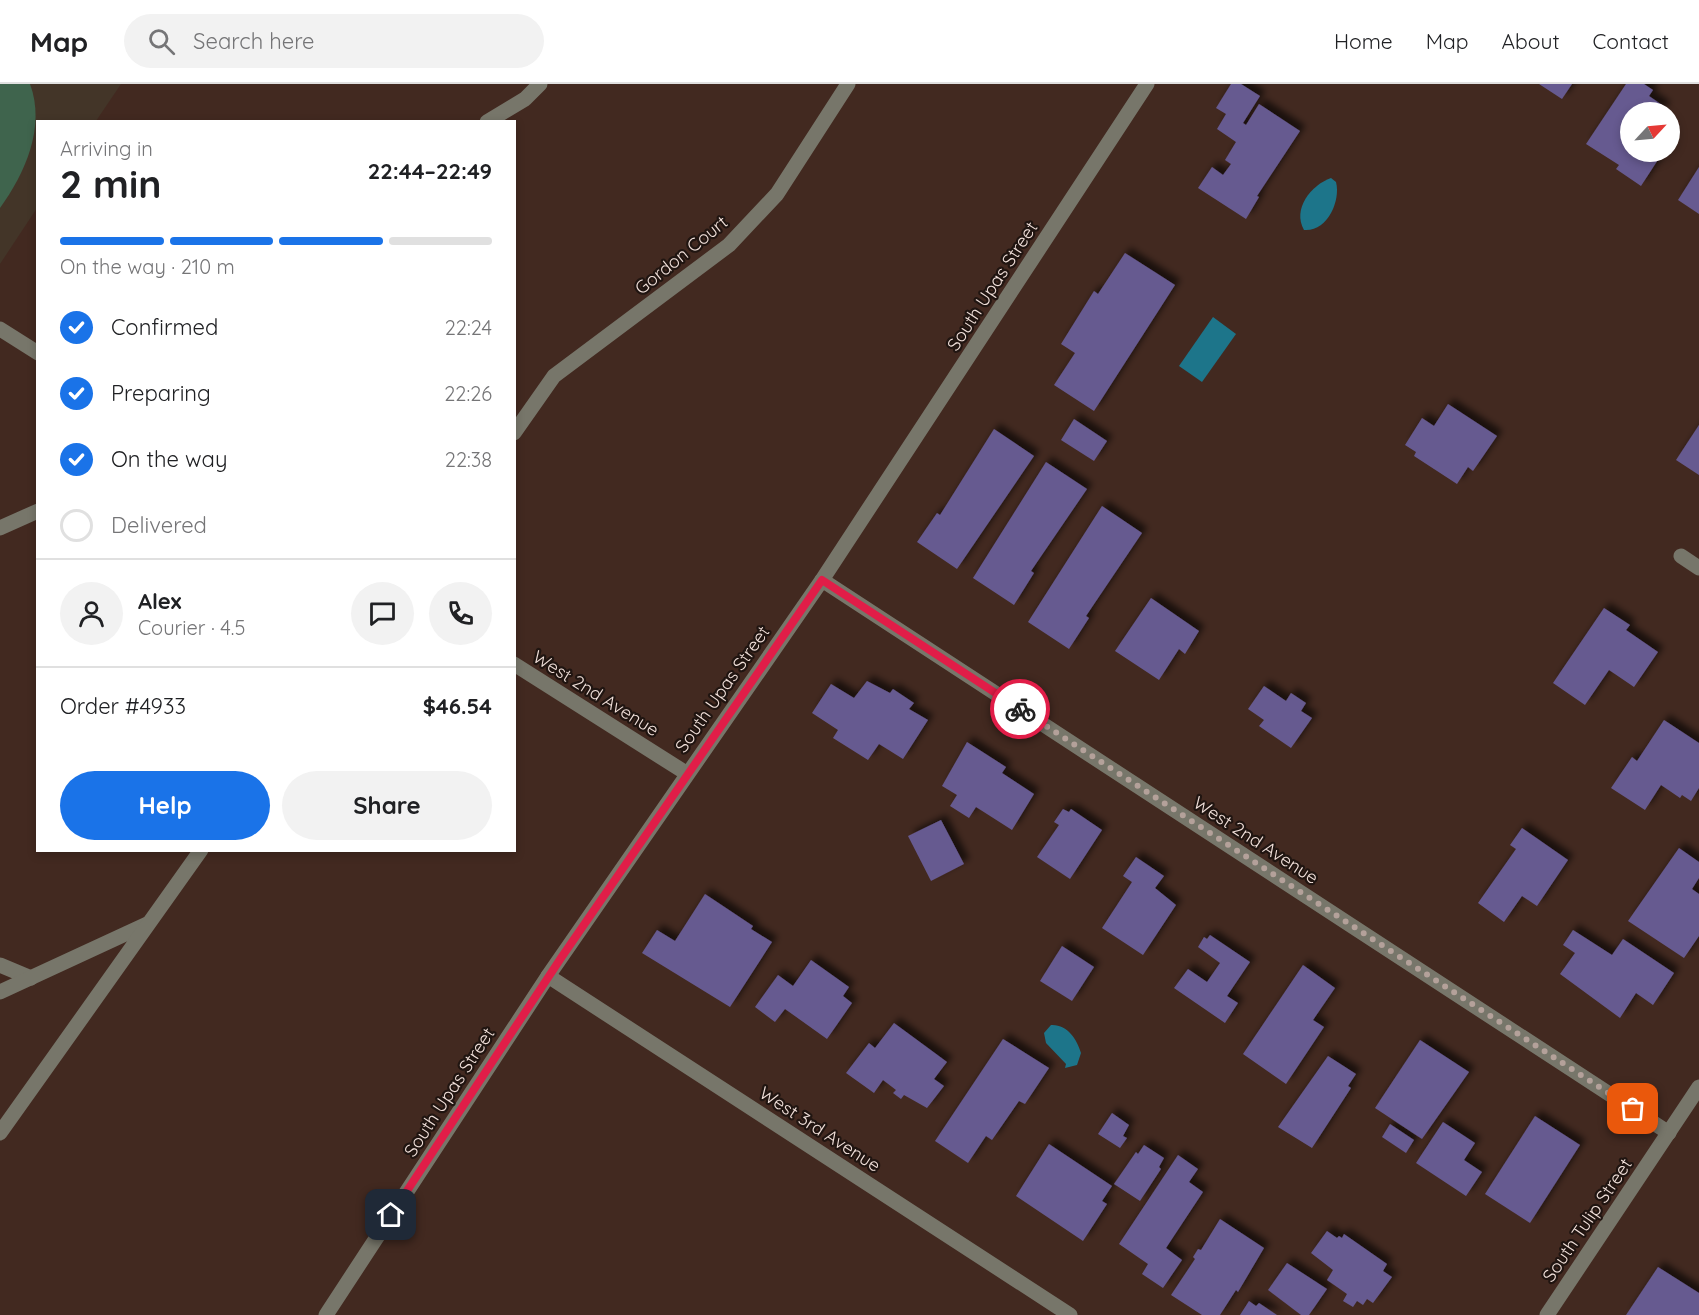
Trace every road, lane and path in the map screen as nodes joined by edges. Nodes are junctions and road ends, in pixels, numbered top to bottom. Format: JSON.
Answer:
{"nodes":[{"id":1,"x":540,"y":84,"type":"edge"},
{"id":2,"x":848,"y":84,"type":"edge"},
{"id":3,"x":1147,"y":84,"type":"edge"},
{"id":4,"x":490,"y":120,"type":"edge"},
{"id":5,"x":0,"y":329,"type":"edge"},
{"id":6,"x":36,"y":352,"type":"edge"},
{"id":7,"x":516,"y":430,"type":"edge"},
{"id":8,"x":36,"y":512,"type":"edge"},
{"id":9,"x":0,"y":528,"type":"edge"},
{"id":10,"x":1682,"y":556,"type":"dead end"},
{"id":11,"x":1699,"y":568,"type":"edge"},
{"id":12,"x":822,"y":580,"type":"junction"},
{"id":13,"x":516,"y":665,"type":"edge"},
{"id":14,"x":686,"y":773,"type":"junction"},
{"id":15,"x":200,"y":852,"type":"edge"},
{"id":16,"x":150,"y":922,"type":"junction"},
{"id":17,"x":0,"y":965,"type":"edge"},
{"id":18,"x":548,"y":976,"type":"junction"},
{"id":19,"x":31,"y":978,"type":"junction"},
{"id":20,"x":0,"y":992,"type":"edge"},
{"id":21,"x":1699,"y":1087,"type":"edge"},
{"id":22,"x":0,"y":1133,"type":"edge"},
{"id":23,"x":1669,"y":1133,"type":"junction"},
{"id":24,"x":326,"y":1315,"type":"edge"},
{"id":25,"x":1070,"y":1315,"type":"edge"},
{"id":26,"x":1548,"y":1315,"type":"edge"}],
"edges":[{"from":1,"to":4,"type":"street"},
{"from":2,"to":7,"type":"street","name":"Gordon Court"},
{"from":3,"to":12,"type":"street","name":"South Upas Street"},
{"from":5,"to":6,"type":"street"},
{"from":8,"to":9,"type":"street"},
{"from":10,"to":11,"type":"street"},
{"from":12,"to":14,"type":"street","name":"South Upas Street"},
{"from":12,"to":23,"type":"street","name":"West 2nd Avenue"},
{"from":13,"to":14,"type":"street","name":"West 2nd Avenue"},
{"from":14,"to":18,"type":"street","name":"South Upas Street"},
{"from":15,"to":16,"type":"street"},
{"from":16,"to":19,"type":"street"},
{"from":16,"to":22,"type":"street"},
{"from":17,"to":19,"type":"street"},
{"from":18,"to":24,"type":"street","name":"South Upas Street"},
{"from":18,"to":25,"type":"street","name":"West 3rd Avenue"},
{"from":19,"to":20,"type":"street"},
{"from":21,"to":23,"type":"street","name":"South Tulip Street"},
{"from":23,"to":26,"type":"street","name":"South Tulip Street"}]}
